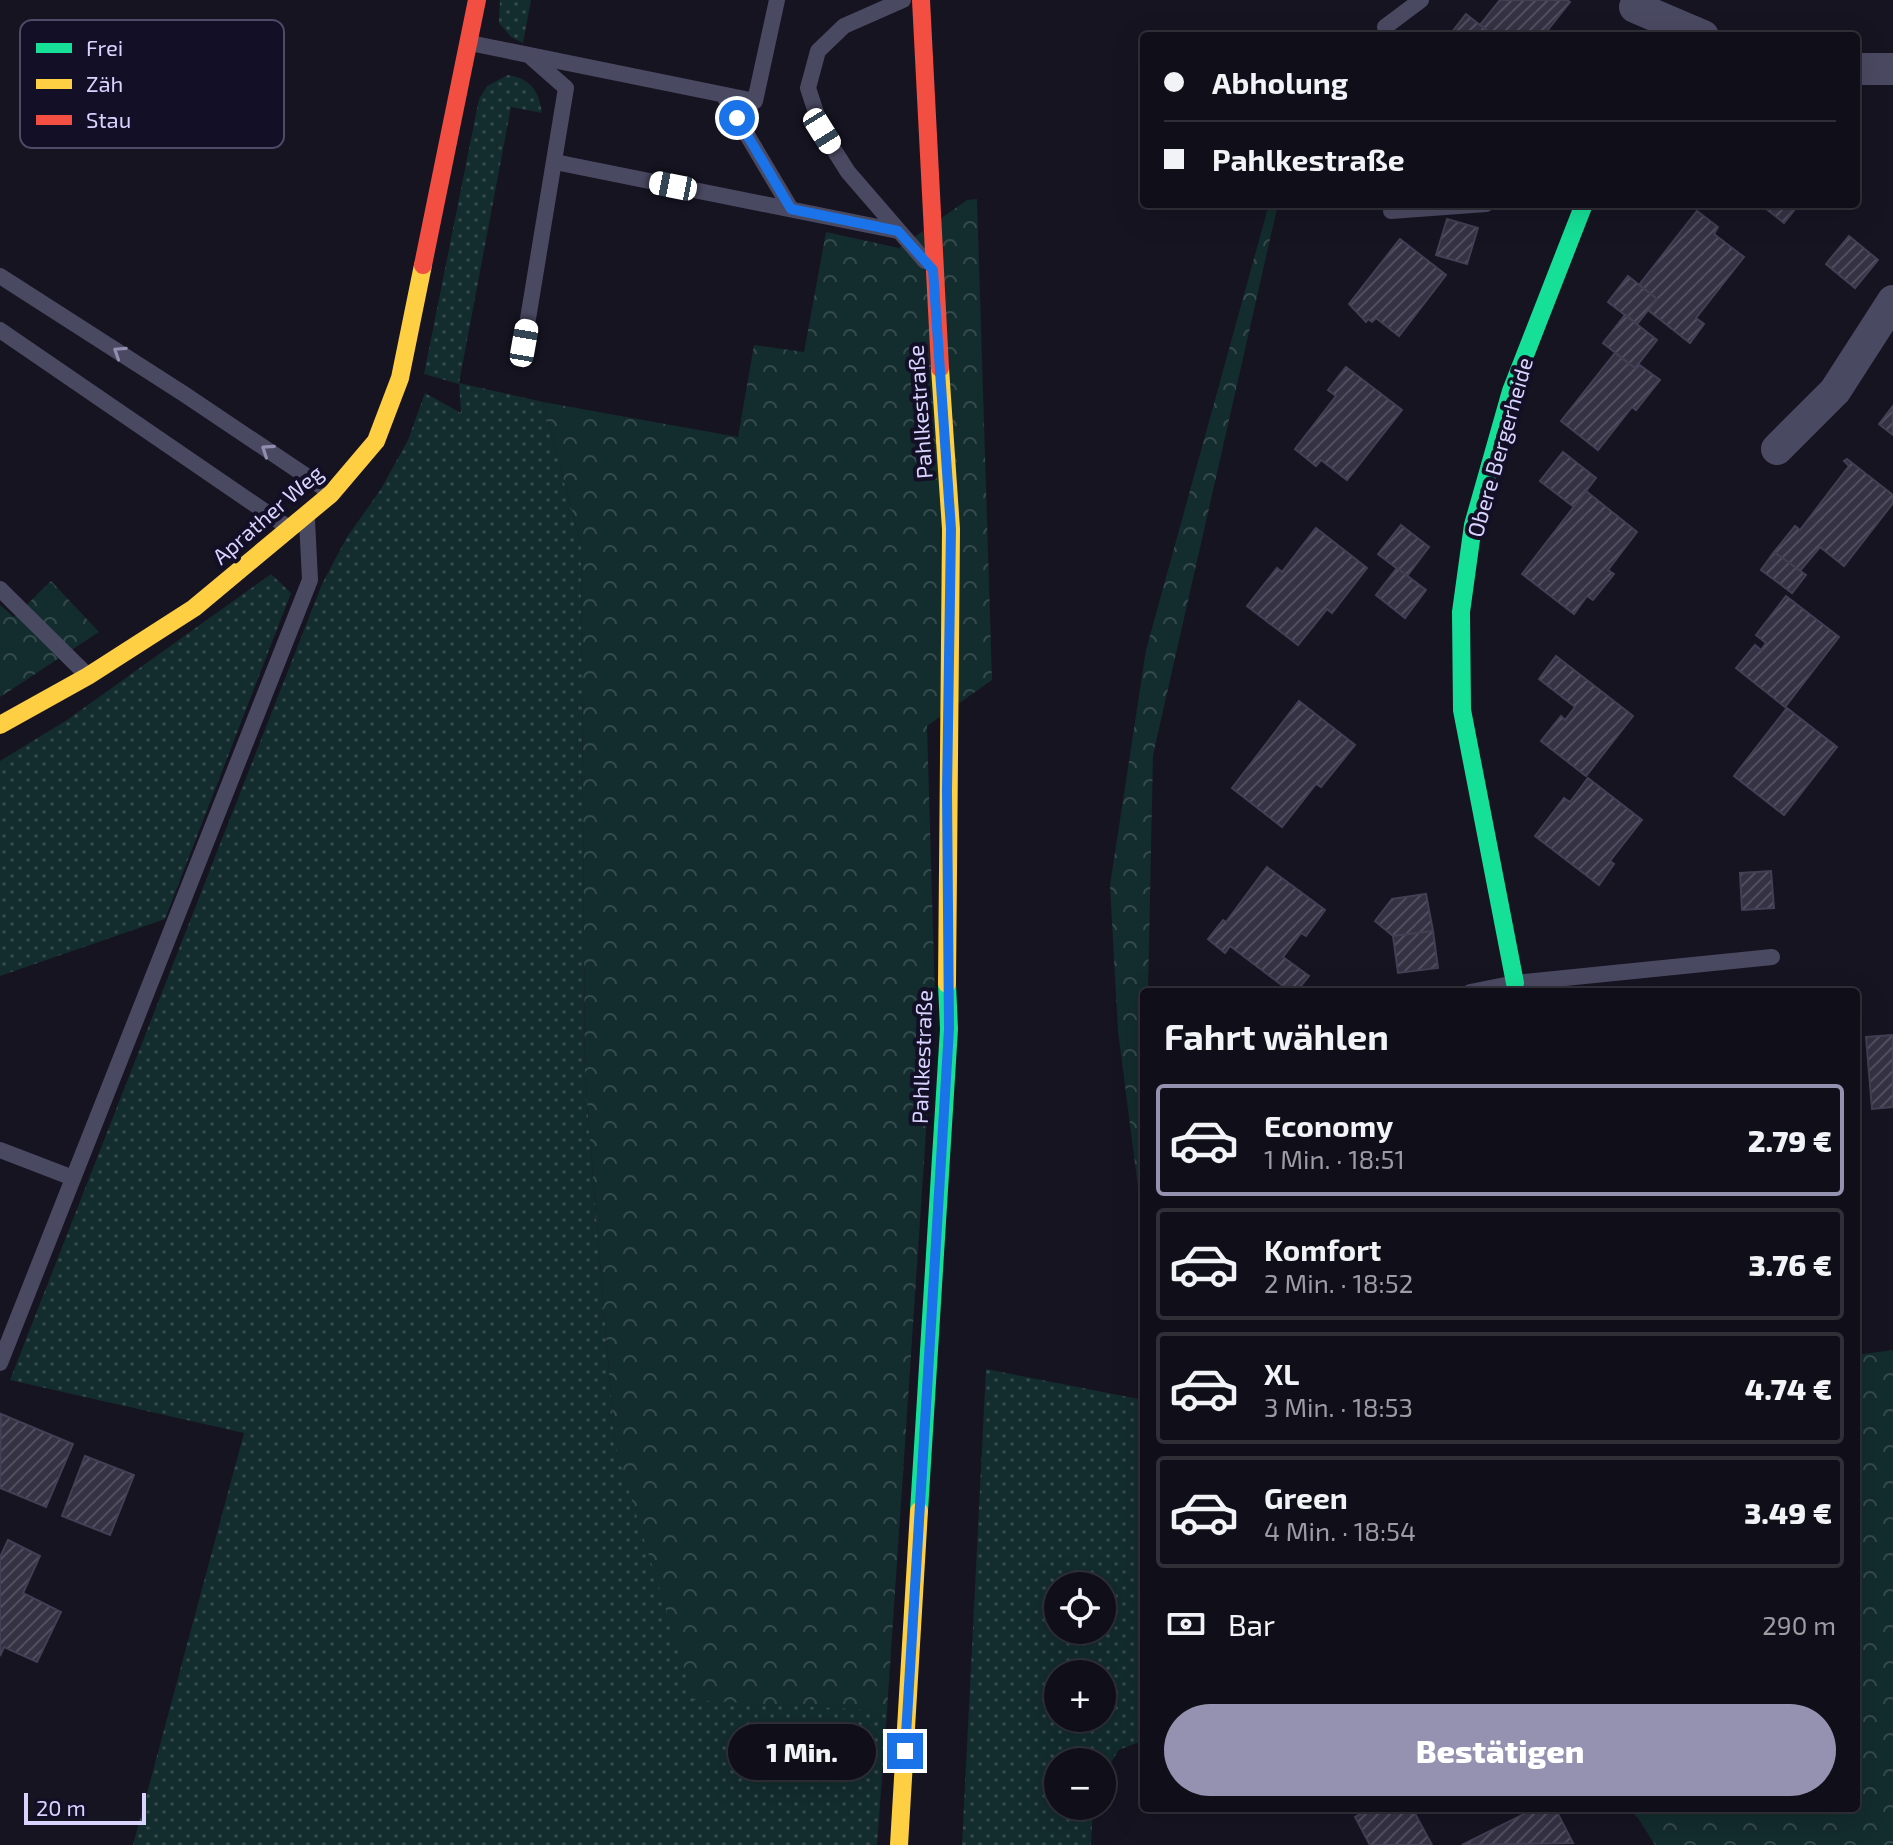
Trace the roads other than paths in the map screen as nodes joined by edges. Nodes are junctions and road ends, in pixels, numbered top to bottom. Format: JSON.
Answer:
{"nodes":[{"id":1,"x":477,"y":0,"type":"edge"},
{"id":2,"x":777,"y":0,"type":"edge"},
{"id":3,"x":903,"y":0,"type":"edge"},
{"id":4,"x":921,"y":0,"type":"edge"},
{"id":5,"x":1421,"y":0,"type":"edge"},
{"id":6,"x":1633,"y":14,"type":"edge"},
{"id":7,"x":1385,"y":27,"type":"dead end"},
{"id":8,"x":1690,"y":32,"type":"edge"},
{"id":9,"x":468,"y":42,"type":"junction"},
{"id":10,"x":531,"y":57,"type":"junction"},
{"id":11,"x":1860,"y":69,"type":"edge"},
{"id":12,"x":1893,"y":69,"type":"edge"},
{"id":13,"x":724,"y":96,"type":"junction"},
{"id":14,"x":555,"y":162,"type":"junction"},
{"id":15,"x":1432,"y":208,"type":"edge"},
{"id":16,"x":1582,"y":208,"type":"edge"},
{"id":17,"x":791,"y":209,"type":"junction"},
{"id":18,"x":1391,"y":211,"type":"dead end"},
{"id":19,"x":898,"y":231,"type":"junction"},
{"id":20,"x":933,"y":270,"type":"junction"},
{"id":21,"x":0,"y":276,"type":"edge"},
{"id":22,"x":1893,"y":301,"type":"edge"},
{"id":23,"x":3,"y":339,"type":"edge"},
{"id":24,"x":524,"y":343,"type":"dead end"},
{"id":25,"x":1777,"y":449,"type":"dead end"},
{"id":26,"x":331,"y":494,"type":"junction"},
{"id":27,"x":307,"y":516,"type":"junction"},
{"id":28,"x":290,"y":529,"type":"junction"},
{"id":29,"x":0,"y":589,"type":"edge"},
{"id":30,"x":88,"y":676,"type":"junction"},
{"id":31,"x":0,"y":725,"type":"edge"},
{"id":32,"x":1772,"y":957,"type":"dead end"},
{"id":33,"x":1515,"y":983,"type":"junction"},
{"id":34,"x":1490,"y":988,"type":"edge"},
{"id":35,"x":0,"y":1150,"type":"edge"},
{"id":36,"x":73,"y":1178,"type":"junction"},
{"id":37,"x":0,"y":1363,"type":"edge"},
{"id":38,"x":899,"y":1845,"type":"edge"}],
"edges":[{"from":1,"to":9,"type":"street","name":"Aprather Weg"},
{"from":2,"to":13,"type":"lane"},
{"from":3,"to":19,"type":"lane"},
{"from":4,"to":20,"type":"street","name":"Pahlkestraße"},
{"from":5,"to":7,"type":"lane"},
{"from":6,"to":8,"type":"street"},
{"from":9,"to":10,"type":"lane"},
{"from":9,"to":26,"type":"street","name":"Aprather Weg"},
{"from":10,"to":13,"type":"lane"},
{"from":10,"to":14,"type":"lane"},
{"from":11,"to":12,"type":"street"},
{"from":13,"to":17,"type":"lane"},
{"from":14,"to":17,"type":"lane"},
{"from":14,"to":24,"type":"lane"},
{"from":15,"to":18,"type":"lane"},
{"from":16,"to":33,"type":"street","name":"Obere Bergerheide"},
{"from":17,"to":19,"type":"lane"},
{"from":19,"to":20,"type":"lane"},
{"from":20,"to":38,"type":"street","name":"Pahlkestraße"},
{"from":26,"to":21,"type":"lane","one_way":true},
{"from":22,"to":25,"type":"street"},
{"from":23,"to":28,"type":"lane"},
{"from":26,"to":27,"type":"street","name":"Aprather Weg"},
{"from":27,"to":28,"type":"street","name":"Aprather Weg"},
{"from":27,"to":36,"type":"lane"},
{"from":28,"to":30,"type":"street","name":"Aprather Weg"},
{"from":29,"to":30,"type":"lane"},
{"from":30,"to":31,"type":"street","name":"Aprather Weg"},
{"from":32,"to":33,"type":"lane"},
{"from":33,"to":34,"type":"lane"},
{"from":35,"to":36,"type":"lane"},
{"from":36,"to":37,"type":"lane"}]}
